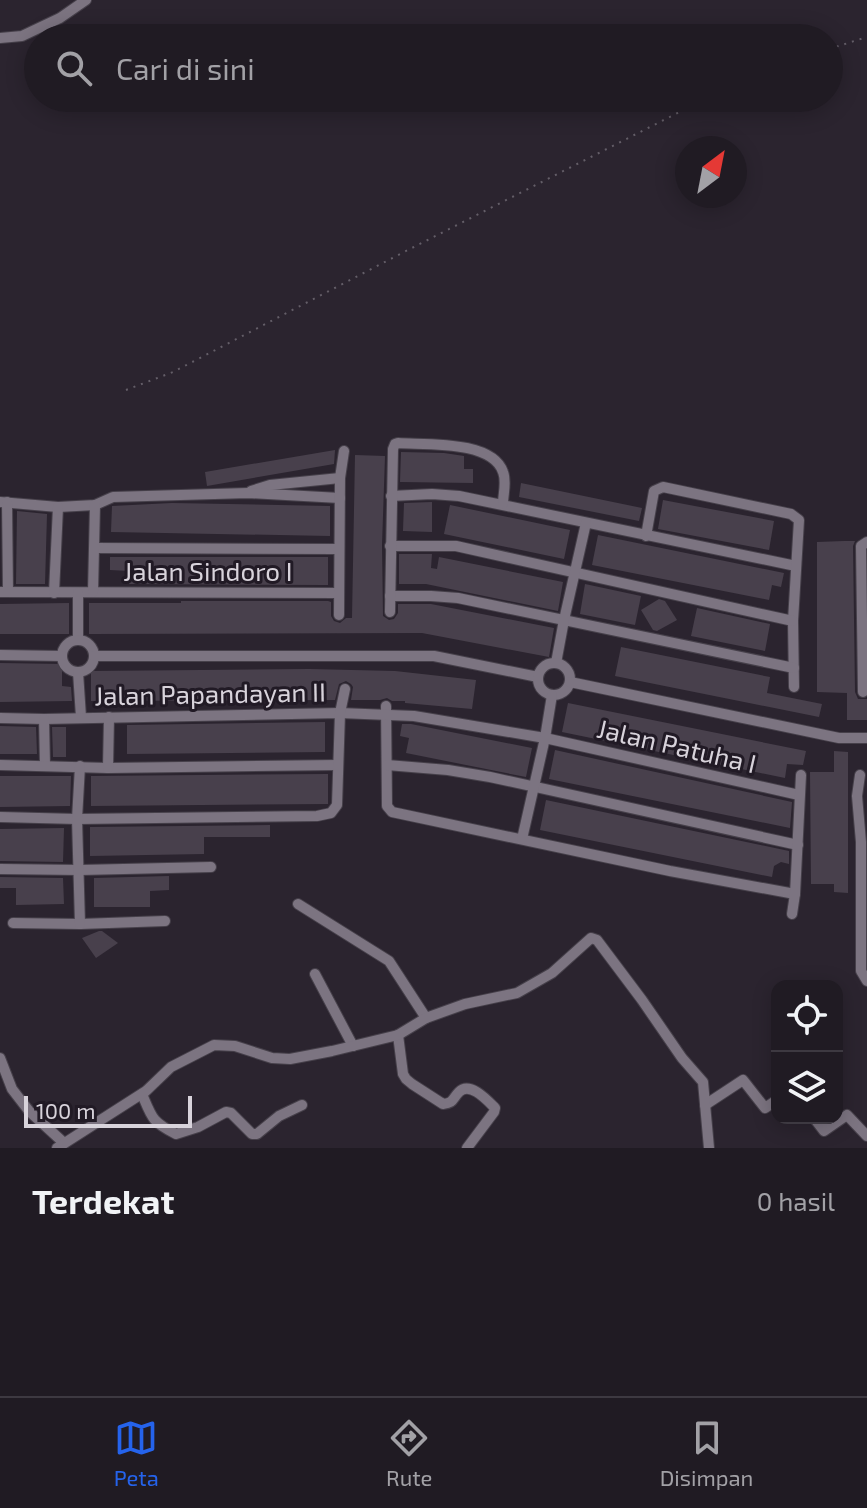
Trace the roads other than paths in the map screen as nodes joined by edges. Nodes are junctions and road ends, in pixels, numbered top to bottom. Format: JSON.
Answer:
{"nodes":[{"id":1,"x":86,"y":0,"type":"edge"},
{"id":2,"x":47,"y":24,"type":"edge"},
{"id":3,"x":24,"y":35,"type":"edge"},
{"id":4,"x":0,"y":38,"type":"edge"},
{"id":5,"x":344,"y":451,"type":"dead end"},
{"id":6,"x":340,"y":478,"type":"junction"},
{"id":7,"x":248,"y":493,"type":"junction"},
{"id":8,"x":391,"y":496,"type":"junction"},
{"id":9,"x":340,"y":498,"type":"junction"},
{"id":10,"x":3,"y":502,"type":"edge"},
{"id":11,"x":503,"y":504,"type":"junction"},
{"id":12,"x":95,"y":505,"type":"junction"},
{"id":13,"x":58,"y":507,"type":"junction"},
{"id":14,"x":586,"y":523,"type":"junction"},
{"id":15,"x":646,"y":536,"type":"junction"},
{"id":16,"x":865,"y":543,"type":"edge"},
{"id":17,"x":390,"y":546,"type":"junction"},
{"id":18,"x":95,"y":548,"type":"junction"},
{"id":19,"x":338,"y":549,"type":"junction"},
{"id":20,"x":796,"y":566,"type":"junction"},
{"id":21,"x":574,"y":573,"type":"junction"},
{"id":22,"x":4,"y":592,"type":"edge"},
{"id":23,"x":93,"y":592,"type":"junction"},
{"id":24,"x":54,"y":593,"type":"junction"},
{"id":25,"x":78,"y":593,"type":"junction"},
{"id":26,"x":339,"y":593,"type":"junction"},
{"id":27,"x":865,"y":595,"type":"edge"},
{"id":28,"x":390,"y":596,"type":"junction"},
{"id":29,"x":390,"y":612,"type":"dead end"},
{"id":30,"x":339,"y":615,"type":"dead end"},
{"id":31,"x":564,"y":620,"type":"junction"},
{"id":32,"x":793,"y":621,"type":"junction"},
{"id":33,"x":78,"y":640,"type":"junction"},
{"id":34,"x":0,"y":655,"type":"edge"},
{"id":35,"x":62,"y":656,"type":"junction"},
{"id":36,"x":94,"y":656,"type":"junction"},
{"id":37,"x":556,"y":663,"type":"junction"},
{"id":38,"x":794,"y":668,"type":"junction"},
{"id":39,"x":78,"y":672,"type":"junction"},
{"id":40,"x":538,"y":677,"type":"junction"},
{"id":41,"x":865,"y":679,"type":"edge"},
{"id":42,"x":570,"y":682,"type":"junction"},
{"id":43,"x":794,"y":687,"type":"dead end"},
{"id":44,"x":345,"y":689,"type":"dead end"},
{"id":45,"x":863,"y":692,"type":"dead end"},
{"id":46,"x":552,"y":695,"type":"junction"},
{"id":47,"x":387,"y":711,"type":"junction"},
{"id":48,"x":340,"y":713,"type":"junction"},
{"id":49,"x":81,"y":717,"type":"junction"},
{"id":50,"x":109,"y":717,"type":"junction"},
{"id":51,"x":0,"y":718,"type":"edge"},
{"id":52,"x":44,"y":719,"type":"junction"},
{"id":53,"x":545,"y":738,"type":"junction"},
{"id":54,"x":867,"y":738,"type":"edge"},
{"id":55,"x":0,"y":765,"type":"edge"},
{"id":56,"x":45,"y":765,"type":"junction"},
{"id":57,"x":338,"y":765,"type":"junction"},
{"id":58,"x":387,"y":765,"type":"junction"},
{"id":59,"x":80,"y":766,"type":"junction"},
{"id":60,"x":108,"y":768,"type":"junction"},
{"id":61,"x":801,"y":775,"type":"dead end"},
{"id":62,"x":860,"y":775,"type":"dead end"},
{"id":63,"x":534,"y":786,"type":"junction"},
{"id":64,"x":799,"y":795,"type":"junction"},
{"id":65,"x":862,"y":796,"type":"edge"},
{"id":66,"x":0,"y":817,"type":"edge"},
{"id":67,"x":77,"y":819,"type":"junction"},
{"id":68,"x":522,"y":839,"type":"junction"},
{"id":69,"x":864,"y":842,"type":"edge"},
{"id":70,"x":798,"y":845,"type":"junction"},
{"id":71,"x":211,"y":867,"type":"dead end"},
{"id":72,"x":0,"y":869,"type":"edge"},
{"id":73,"x":80,"y":870,"type":"junction"},
{"id":74,"x":864,"y":893,"type":"edge"},
{"id":75,"x":795,"y":894,"type":"junction"},
{"id":76,"x":298,"y":904,"type":"dead end"},
{"id":77,"x":792,"y":914,"type":"dead end"},
{"id":78,"x":165,"y":921,"type":"dead end"},
{"id":79,"x":13,"y":923,"type":"dead end"},
{"id":80,"x":80,"y":924,"type":"junction"},
{"id":81,"x":864,"y":946,"type":"edge"},
{"id":82,"x":315,"y":974,"type":"dead end"},
{"id":83,"x":867,"y":981,"type":"edge"},
{"id":84,"x":426,"y":1018,"type":"junction"},
{"id":85,"x":398,"y":1035,"type":"junction"},
{"id":86,"x":353,"y":1046,"type":"junction"},
{"id":87,"x":0,"y":1058,"type":"edge"},
{"id":88,"x":142,"y":1094,"type":"junction"},
{"id":89,"x":771,"y":1104,"type":"edge"},
{"id":90,"x":302,"y":1105,"type":"dead end"},
{"id":91,"x":705,"y":1105,"type":"junction"},
{"id":92,"x":843,"y":1118,"type":"edge"},
{"id":93,"x":819,"y":1124,"type":"edge"},
{"id":94,"x":834,"y":1124,"type":"edge"},
{"id":95,"x":867,"y":1136,"type":"edge"},
{"id":96,"x":60,"y":1146,"type":"edge"},
{"id":97,"x":467,"y":1148,"type":"edge"},
{"id":98,"x":709,"y":1148,"type":"edge"}],
"edges":[{"from":1,"to":2,"type":"street"},
{"from":3,"to":4,"type":"street"},
{"from":5,"to":6,"type":"street"},
{"from":6,"to":7,"type":"street"},
{"from":6,"to":9,"type":"street"},
{"from":7,"to":9,"type":"street"},
{"from":7,"to":12,"type":"street"},
{"from":8,"to":11,"type":"street"},
{"from":8,"to":11,"type":"street"},
{"from":8,"to":17,"type":"street"},
{"from":9,"to":19,"type":"street"},
{"from":10,"to":13,"type":"street"},
{"from":10,"to":22,"type":"street"},
{"from":11,"to":14,"type":"street"},
{"from":12,"to":13,"type":"street"},
{"from":12,"to":18,"type":"street"},
{"from":13,"to":24,"type":"street"},
{"from":14,"to":15,"type":"street"},
{"from":14,"to":21,"type":"street"},
{"from":15,"to":20,"type":"street"},
{"from":15,"to":20,"type":"street"},
{"from":16,"to":27,"type":"street"},
{"from":17,"to":21,"type":"street"},
{"from":17,"to":28,"type":"street"},
{"from":18,"to":19,"type":"street"},
{"from":18,"to":23,"type":"street"},
{"from":19,"to":26,"type":"street"},
{"from":20,"to":32,"type":"street"},
{"from":21,"to":31,"type":"street"},
{"from":21,"to":32,"type":"street"},
{"from":22,"to":24,"type":"street","name":"Jalan Sindoro I"},
{"from":23,"to":25,"type":"street","name":"Jalan Sindoro I"},
{"from":23,"to":26,"type":"street","name":"Jalan Sindoro I"},
{"from":24,"to":25,"type":"street","name":"Jalan Sindoro I"},
{"from":25,"to":33,"type":"street"},
{"from":26,"to":30,"type":"street"},
{"from":27,"to":41,"type":"street"},
{"from":28,"to":29,"type":"street"},
{"from":28,"to":31,"type":"street"},
{"from":31,"to":37,"type":"street"},
{"from":31,"to":38,"type":"street"},
{"from":32,"to":38,"type":"street"},
{"from":33,"to":35,"type":"street"},
{"from":33,"to":36,"type":"street"},
{"from":34,"to":35,"type":"street"},
{"from":35,"to":39,"type":"street"},
{"from":36,"to":39,"type":"street"},
{"from":36,"to":40,"type":"street"},
{"from":37,"to":40,"type":"street"},
{"from":37,"to":42,"type":"street"},
{"from":38,"to":43,"type":"street"},
{"from":39,"to":49,"type":"street"},
{"from":40,"to":46,"type":"street"},
{"from":41,"to":45,"type":"street"},
{"from":42,"to":46,"type":"street"},
{"from":42,"to":54,"type":"street"},
{"from":44,"to":48,"type":"street"},
{"from":46,"to":53,"type":"street"},
{"from":47,"to":48,"type":"street","name":"Jalan Papandayan II"},
{"from":47,"to":53,"type":"street","name":"Jalan Patuha I"},
{"from":47,"to":58,"type":"street"},
{"from":48,"to":50,"type":"street","name":"Jalan Papandayan II"},
{"from":48,"to":57,"type":"street"},
{"from":49,"to":50,"type":"street","name":"Jalan Papandayan II"},
{"from":49,"to":52,"type":"street","name":"Jalan Papandayan II"},
{"from":50,"to":60,"type":"street"},
{"from":51,"to":52,"type":"street","name":"Jalan Papandayan II"},
{"from":52,"to":56,"type":"street"},
{"from":53,"to":63,"type":"street"},
{"from":53,"to":64,"type":"street","name":"Jalan Patuha I"},
{"from":55,"to":56,"type":"street"},
{"from":56,"to":59,"type":"street"},
{"from":57,"to":60,"type":"street"},
{"from":57,"to":67,"type":"street"},
{"from":58,"to":63,"type":"street"},
{"from":58,"to":68,"type":"street"},
{"from":59,"to":60,"type":"street"},
{"from":59,"to":67,"type":"street"},
{"from":61,"to":64,"type":"street"},
{"from":62,"to":65,"type":"street"},
{"from":63,"to":68,"type":"street"},
{"from":63,"to":70,"type":"street"},
{"from":64,"to":70,"type":"street"},
{"from":65,"to":69,"type":"street"},
{"from":66,"to":67,"type":"street"},
{"from":67,"to":73,"type":"street"},
{"from":68,"to":75,"type":"street"},
{"from":69,"to":74,"type":"street"},
{"from":70,"to":75,"type":"street"},
{"from":71,"to":73,"type":"street"},
{"from":72,"to":73,"type":"street"},
{"from":73,"to":80,"type":"street"},
{"from":74,"to":81,"type":"street"},
{"from":75,"to":77,"type":"street"},
{"from":76,"to":84,"type":"street"},
{"from":78,"to":80,"type":"street"},
{"from":79,"to":80,"type":"street"},
{"from":81,"to":83,"type":"street"},
{"from":82,"to":86,"type":"street"},
{"from":84,"to":85,"type":"street"},
{"from":84,"to":91,"type":"street"},
{"from":85,"to":86,"type":"street"},
{"from":85,"to":97,"type":"street"},
{"from":86,"to":88,"type":"street"},
{"from":87,"to":96,"type":"street"},
{"from":88,"to":90,"type":"street"},
{"from":88,"to":96,"type":"street"},
{"from":89,"to":91,"type":"street"},
{"from":91,"to":98,"type":"street"},
{"from":92,"to":95,"type":"street"},
{"from":93,"to":94,"type":"street"}]}
